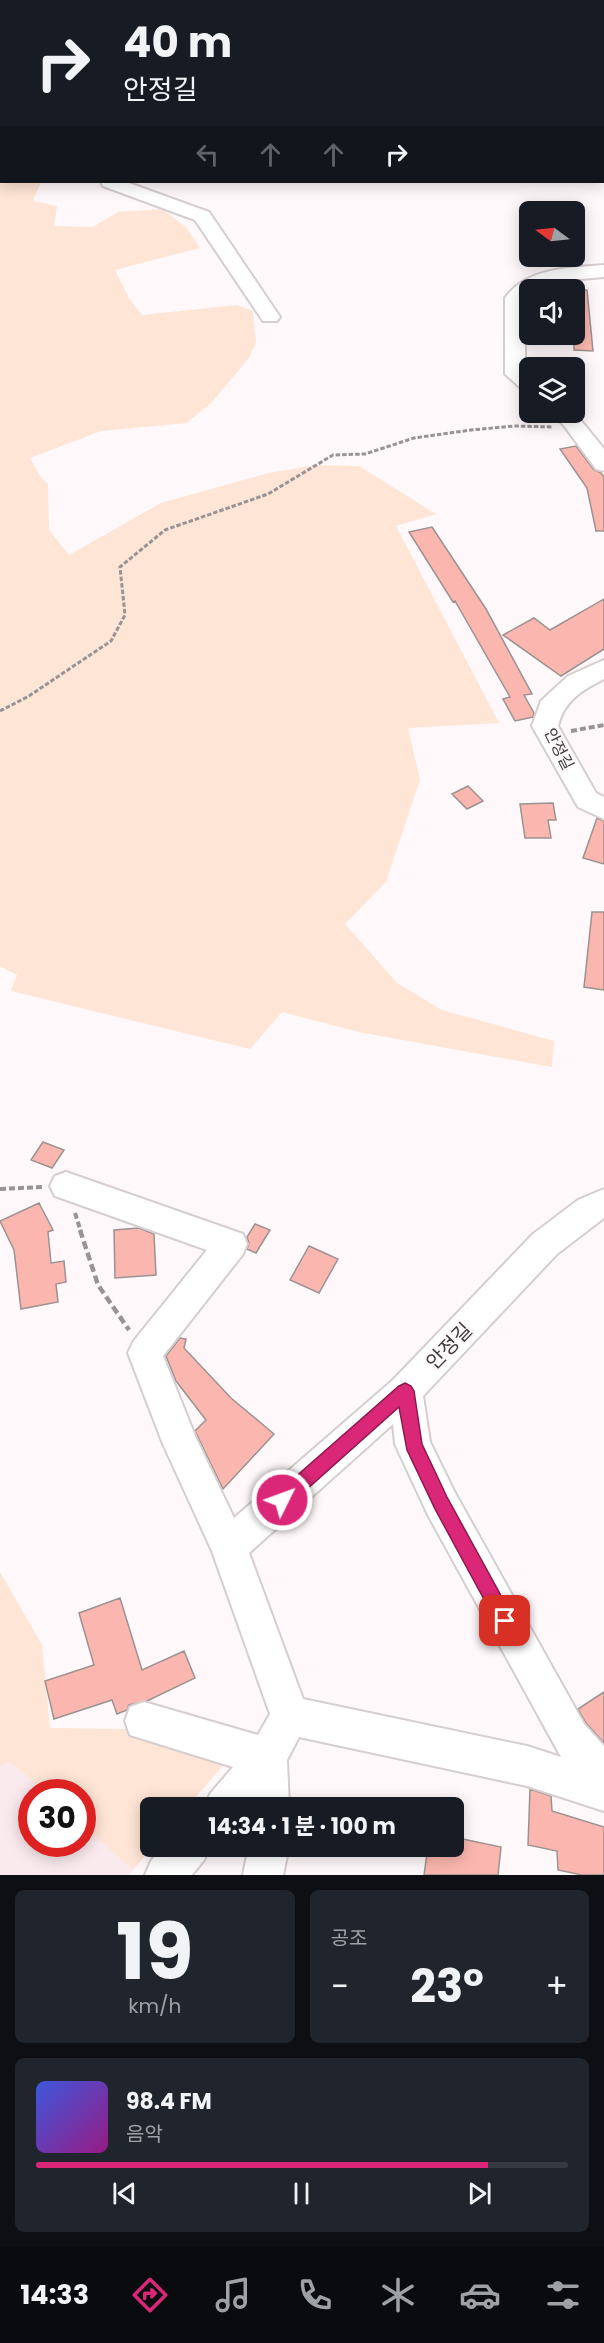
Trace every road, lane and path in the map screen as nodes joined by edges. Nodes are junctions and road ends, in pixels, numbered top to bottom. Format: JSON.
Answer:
{"nodes":[{"id":1,"x":113,"y":183,"type":"edge"},
{"id":2,"x":604,"y":271,"type":"edge"},
{"id":3,"x":270,"y":317,"type":"dead end"},
{"id":4,"x":519,"y":377,"type":"edge"},
{"id":5,"x":572,"y":423,"type":"edge"},
{"id":6,"x":577,"y":428,"type":"junction"},
{"id":7,"x":604,"y":464,"type":"edge"},
{"id":8,"x":604,"y":668,"type":"edge"},
{"id":9,"x":0,"y":711,"type":"edge"},
{"id":10,"x":604,"y":724,"type":"edge"},
{"id":11,"x":550,"y":735,"type":"junction"},
{"id":12,"x":604,"y":808,"type":"edge"},
{"id":13,"x":66,"y":1186,"type":"junction"},
{"id":14,"x":0,"y":1189,"type":"edge"},
{"id":15,"x":604,"y":1203,"type":"edge"},
{"id":16,"x":145,"y":1353,"type":"junction"},
{"id":17,"x":405,"y":1391,"type":"junction"},
{"id":18,"x":229,"y":1547,"type":"junction"},
{"id":19,"x":290,"y":1716,"type":"junction"},
{"id":20,"x":144,"y":1721,"type":"dead end"},
{"id":21,"x":267,"y":1757,"type":"junction"},
{"id":22,"x":604,"y":1775,"type":"edge"},
{"id":23,"x":604,"y":1791,"type":"edge"},
{"id":24,"x":233,"y":1797,"type":"edge"},
{"id":25,"x":269,"y":1797,"type":"edge"},
{"id":26,"x":181,"y":1857,"type":"edge"},
{"id":27,"x":267,"y":1857,"type":"edge"},
{"id":28,"x":165,"y":1875,"type":"edge"},
{"id":29,"x":263,"y":1875,"type":"edge"}],
"edges":[{"from":1,"to":3,"type":"street"},
{"from":2,"to":4,"type":"street"},
{"from":5,"to":6,"type":"street"},
{"from":6,"to":7,"type":"street"},
{"from":6,"to":9,"type":"path"},
{"from":8,"to":11,"type":"street","name":"안정길"},
{"from":10,"to":11,"type":"path"},
{"from":11,"to":12,"type":"street","name":"안정길"},
{"from":13,"to":14,"type":"path"},
{"from":13,"to":16,"type":"path"},
{"from":13,"to":16,"type":"street"},
{"from":15,"to":17,"type":"street","name":"안정길"},
{"from":16,"to":18,"type":"street"},
{"from":17,"to":18,"type":"street","name":"안정길"},
{"from":17,"to":22,"type":"street"},
{"from":18,"to":19,"type":"street"},
{"from":19,"to":21,"type":"street"},
{"from":19,"to":23,"type":"street"},
{"from":20,"to":21,"type":"street"},
{"from":21,"to":24,"type":"street"},
{"from":21,"to":25,"type":"street"},
{"from":26,"to":28,"type":"street"},
{"from":27,"to":29,"type":"street"}]}
